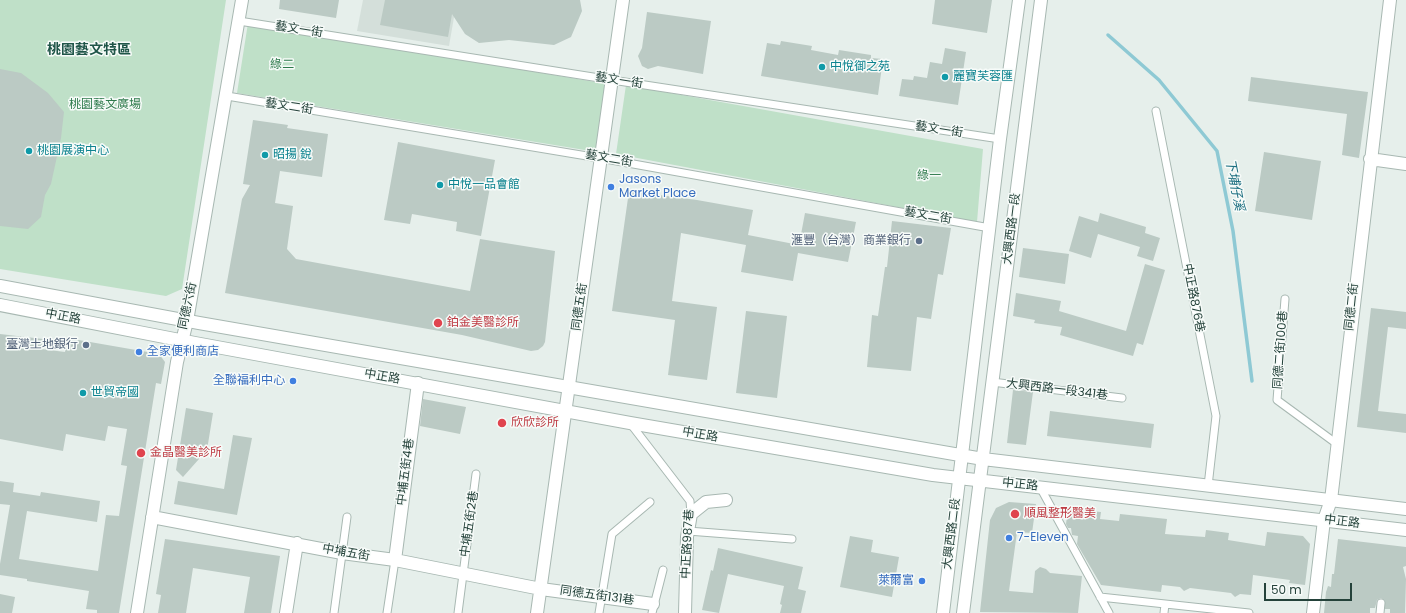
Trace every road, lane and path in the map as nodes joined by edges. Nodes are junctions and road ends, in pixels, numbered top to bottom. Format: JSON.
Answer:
{"nodes":[{"id":1,"x":242,"y":0,"type":"edge"},
{"id":2,"x":623,"y":0,"type":"edge"},
{"id":3,"x":1019,"y":0,"type":"edge"},
{"id":4,"x":1041,"y":0,"type":"edge"},
{"id":5,"x":1390,"y":0,"type":"edge"},
{"id":6,"x":239,"y":21,"type":"junction"},
{"id":7,"x":612,"y":80,"type":"junction"},
{"id":8,"x":226,"y":96,"type":"junction"},
{"id":9,"x":1156,"y":111,"type":"dead end"},
{"id":10,"x":1000,"y":140,"type":"junction"},
{"id":11,"x":601,"y":158,"type":"junction"},
{"id":12,"x":1370,"y":159,"type":"junction"},
{"id":13,"x":1406,"y":164,"type":"edge"},
{"id":14,"x":990,"y":228,"type":"junction"},
{"id":15,"x":0,"y":286,"type":"edge"},
{"id":16,"x":1285,"y":299,"type":"dead end"},
{"id":17,"x":0,"y":305,"type":"edge"},
{"id":18,"x":187,"y":321,"type":"junction"},
{"id":19,"x":181,"y":340,"type":"junction"},
{"id":20,"x":992,"y":382,"type":"junction"},
{"id":21,"x":418,"y":383,"type":"junction"},
{"id":22,"x":569,"y":386,"type":"junction"},
{"id":23,"x":1122,"y":398,"type":"dead end"},
{"id":24,"x":566,"y":410,"type":"junction"},
{"id":25,"x":630,"y":423,"type":"junction"},
{"id":26,"x":1337,"y":444,"type":"junction"},
{"id":27,"x":962,"y":455,"type":"junction"},
{"id":28,"x":982,"y":459,"type":"junction"},
{"id":29,"x":476,"y":474,"type":"dead end"},
{"id":30,"x":959,"y":478,"type":"junction"},
{"id":31,"x":980,"y":481,"type":"junction"},
{"id":32,"x":1208,"y":486,"type":"junction"},
{"id":33,"x":1040,"y":487,"type":"junction"},
{"id":34,"x":726,"y":500,"type":"dead end"},
{"id":35,"x":1331,"y":500,"type":"junction"},
{"id":36,"x":650,"y":502,"type":"dead end"},
{"id":37,"x":1406,"y":509,"type":"edge"},
{"id":38,"x":691,"y":514,"type":"junction"},
{"id":39,"x":152,"y":517,"type":"junction"},
{"id":40,"x":347,"y":517,"type":"dead end"},
{"id":41,"x":1324,"y":520,"type":"junction"},
{"id":42,"x":1406,"y":530,"type":"edge"},
{"id":43,"x":688,"y":531,"type":"junction"},
{"id":44,"x":792,"y":539,"type":"dead end"},
{"id":45,"x":297,"y":544,"type":"junction"},
{"id":46,"x":342,"y":553,"type":"junction"},
{"id":47,"x":395,"y":560,"type":"junction"},
{"id":48,"x":663,"y":570,"type":"dead end"},
{"id":49,"x":463,"y":574,"type":"junction"},
{"id":50,"x":540,"y":589,"type":"junction"},
{"id":51,"x":601,"y":597,"type":"junction"},
{"id":52,"x":1100,"y":597,"type":"junction"},
{"id":53,"x":1381,"y":603,"type":"dead end"},
{"id":54,"x":1165,"y":604,"type":"junction"},
{"id":55,"x":653,"y":608,"type":"edge"},
{"id":56,"x":1237,"y":612,"type":"edge"},
{"id":57,"x":137,"y":613,"type":"edge"},
{"id":58,"x":286,"y":613,"type":"edge"},
{"id":59,"x":334,"y":613,"type":"edge"},
{"id":60,"x":387,"y":613,"type":"edge"},
{"id":61,"x":458,"y":613,"type":"edge"},
{"id":62,"x":537,"y":613,"type":"edge"},
{"id":63,"x":599,"y":613,"type":"edge"},
{"id":64,"x":685,"y":613,"type":"edge"},
{"id":65,"x":943,"y":613,"type":"edge"},
{"id":66,"x":963,"y":613,"type":"edge"},
{"id":67,"x":1109,"y":613,"type":"edge"},
{"id":68,"x":1164,"y":613,"type":"edge"},
{"id":69,"x":1249,"y":613,"type":"edge"},
{"id":70,"x":1313,"y":613,"type":"edge"},
{"id":71,"x":1380,"y":613,"type":"edge"}],
"edges":[{"from":1,"to":6,"type":"street","name":"同德六街"},
{"from":2,"to":7,"type":"street","name":"同德五街"},
{"from":3,"to":10,"type":"street","name":"大興西路一段"},
{"from":4,"to":20,"type":"street","name":"大興西路一段"},
{"from":5,"to":12,"type":"street","name":"同德二街"},
{"from":6,"to":7,"type":"lane","name":"藝文一街"},
{"from":6,"to":8,"type":"street","name":"同德六街"},
{"from":7,"to":10,"type":"lane","name":"藝文一街"},
{"from":7,"to":11,"type":"street","name":"同德五街"},
{"from":8,"to":11,"type":"lane","name":"藝文二街"},
{"from":8,"to":18,"type":"street","name":"同德六街"},
{"from":9,"to":32,"type":"lane","name":"中正路876巷"},
{"from":10,"to":14,"type":"street","name":"大興西路一段"},
{"from":11,"to":14,"type":"lane","name":"藝文二街"},
{"from":11,"to":22,"type":"street","name":"同德五街"},
{"from":12,"to":13,"type":"street"},
{"from":12,"to":26,"type":"street","name":"同德二街"},
{"from":14,"to":27,"type":"street","name":"大興西路一段"},
{"from":15,"to":18,"type":"street","name":"中正路"},
{"from":16,"to":26,"type":"lane","name":"同德二街100巷"},
{"from":17,"to":19,"type":"street","name":"中正路"},
{"from":18,"to":19,"type":"street","name":"同德六街"},
{"from":18,"to":22,"type":"street","name":"中正路"},
{"from":19,"to":21,"type":"street","name":"中正路"},
{"from":19,"to":39,"type":"street","name":"同德六街"},
{"from":20,"to":23,"type":"lane","name":"大興西路一段341巷"},
{"from":20,"to":28,"type":"street","name":"大興西路一段"},
{"from":21,"to":24,"type":"street","name":"中正路"},
{"from":21,"to":47,"type":"street","name":"中埔五街4巷"},
{"from":22,"to":24,"type":"street","name":"同德五街"},
{"from":22,"to":27,"type":"street","name":"中正路"},
{"from":24,"to":25,"type":"street","name":"中正路"},
{"from":24,"to":50,"type":"street","name":"同德五街"},
{"from":25,"to":30,"type":"street","name":"中正路"},
{"from":25,"to":38,"type":"lane","name":"中正路987巷"},
{"from":26,"to":35,"type":"street","name":"同德二街"},
{"from":27,"to":28,"type":"street","name":"中正路"},
{"from":27,"to":30,"type":"street","name":"大興西路二段"},
{"from":28,"to":31,"type":"street","name":"大興西路二段"},
{"from":28,"to":32,"type":"street","name":"中正路"},
{"from":29,"to":49,"type":"lane","name":"中埔五街2巷"},
{"from":30,"to":31,"type":"street","name":"中正路"},
{"from":30,"to":65,"type":"street","name":"大興西路二段"},
{"from":31,"to":33,"type":"street","name":"中正路"},
{"from":31,"to":66,"type":"street","name":"大興西路二段"},
{"from":32,"to":35,"type":"street","name":"中正路"},
{"from":33,"to":41,"type":"street","name":"中正路"},
{"from":33,"to":52,"type":"lane"},
{"from":34,"to":38,"type":"street"},
{"from":35,"to":37,"type":"street","name":"中正路"},
{"from":35,"to":41,"type":"street","name":"同德二街"},
{"from":36,"to":51,"type":"lane"},
{"from":38,"to":43,"type":"street","name":"中正路987巷"},
{"from":39,"to":45,"type":"street","name":"中埔五街"},
{"from":39,"to":57,"type":"street","name":"同德六街"},
{"from":40,"to":46,"type":"lane"},
{"from":41,"to":42,"type":"street","name":"中正路"},
{"from":41,"to":70,"type":"street","name":"同德二街"},
{"from":43,"to":44,"type":"lane"},
{"from":43,"to":64,"type":"street","name":"中正路987巷"},
{"from":45,"to":46,"type":"street","name":"中埔五街"},
{"from":45,"to":58,"type":"street"},
{"from":46,"to":47,"type":"street","name":"中埔五街"},
{"from":46,"to":59,"type":"lane"},
{"from":47,"to":49,"type":"street","name":"中埔五街"},
{"from":47,"to":60,"type":"lane"},
{"from":48,"to":55,"type":"lane"},
{"from":49,"to":50,"type":"street","name":"中埔五街"},
{"from":49,"to":61,"type":"lane","name":"中埔五街2巷"},
{"from":50,"to":51,"type":"street","name":"同德五街131巷"},
{"from":50,"to":62,"type":"street","name":"同德五街"},
{"from":51,"to":55,"type":"street","name":"同德五街131巷"},
{"from":51,"to":63,"type":"lane"},
{"from":52,"to":54,"type":"lane"},
{"from":52,"to":67,"type":"lane"},
{"from":53,"to":71,"type":"lane"},
{"from":54,"to":56,"type":"lane"},
{"from":54,"to":68,"type":"lane"},
{"from":56,"to":69,"type":"lane"}]}
